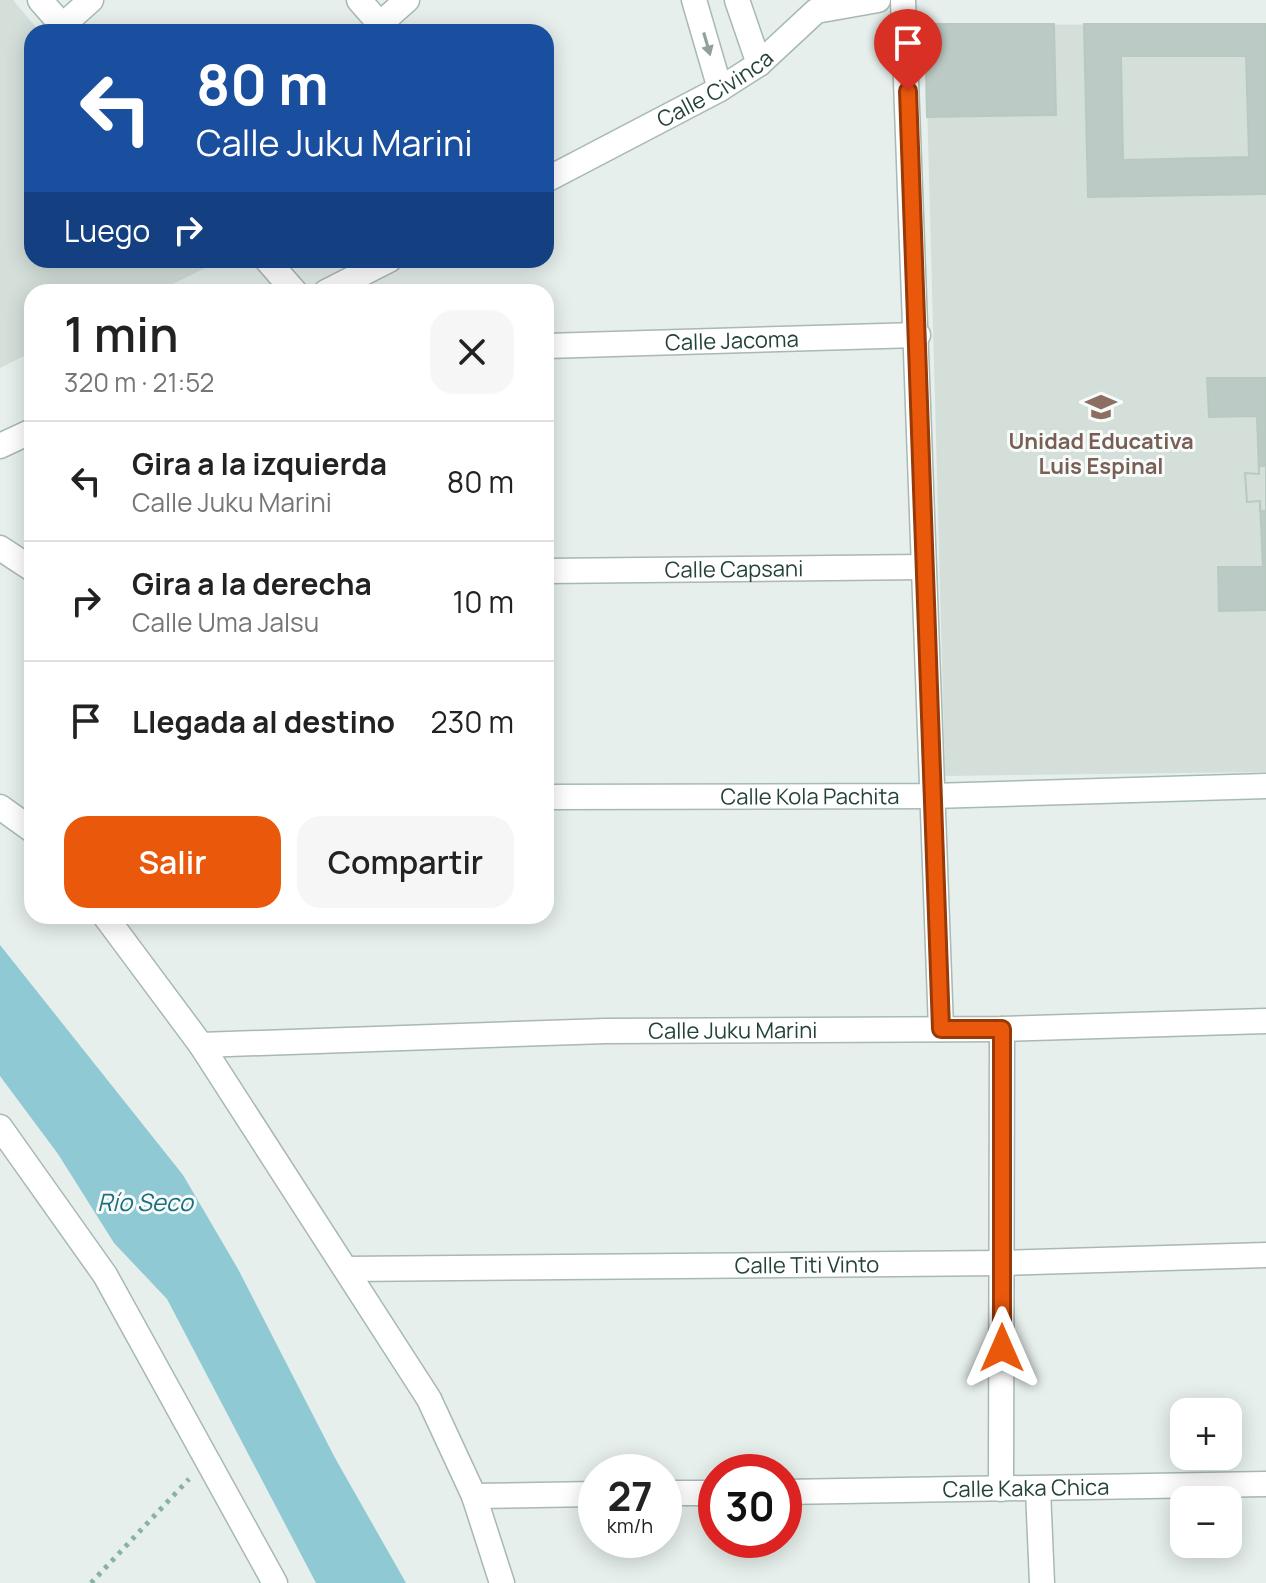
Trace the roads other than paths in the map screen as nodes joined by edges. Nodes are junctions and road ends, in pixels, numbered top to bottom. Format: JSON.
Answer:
{"nodes":[{"id":1,"x":40,"y":0,"type":"edge"},
{"id":2,"x":91,"y":0,"type":"edge"},
{"id":3,"x":359,"y":0,"type":"edge"},
{"id":4,"x":407,"y":0,"type":"edge"},
{"id":5,"x":694,"y":0,"type":"edge"},
{"id":6,"x":737,"y":0,"type":"edge"},
{"id":7,"x":878,"y":0,"type":"edge"},
{"id":8,"x":903,"y":0,"type":"edge"},
{"id":9,"x":62,"y":24,"type":"edge"},
{"id":10,"x":70,"y":24,"type":"edge"},
{"id":11,"x":380,"y":24,"type":"edge"},
{"id":12,"x":386,"y":24,"type":"edge"},
{"id":13,"x":759,"y":64,"type":"junction"},
{"id":14,"x":720,"y":89,"type":"junction"},
{"id":15,"x":554,"y":176,"type":"edge"},
{"id":16,"x":274,"y":268,"type":"edge"},
{"id":17,"x":373,"y":268,"type":"edge"},
{"id":18,"x":288,"y":284,"type":"edge"},
{"id":19,"x":342,"y":284,"type":"edge"},
{"id":20,"x":918,"y":335,"type":"junction"},
{"id":21,"x":554,"y":346,"type":"edge"},
{"id":22,"x":24,"y":435,"type":"edge"},
{"id":23,"x":0,"y":446,"type":"edge"},
{"id":24,"x":0,"y":548,"type":"edge"},
{"id":25,"x":24,"y":564,"type":"edge"},
{"id":26,"x":922,"y":567,"type":"junction"},
{"id":27,"x":554,"y":571,"type":"edge"},
{"id":28,"x":1266,"y":786,"type":"edge"},
{"id":29,"x":932,"y":796,"type":"junction"},
{"id":30,"x":554,"y":797,"type":"edge"},
{"id":31,"x":0,"y":807,"type":"edge"},
{"id":32,"x":24,"y":824,"type":"edge"},
{"id":33,"x":111,"y":924,"type":"edge"},
{"id":34,"x":1266,"y":1021,"type":"edge"},
{"id":35,"x":941,"y":1029,"type":"junction"},
{"id":36,"x":1002,"y":1029,"type":"junction"},
{"id":37,"x":201,"y":1045,"type":"junction"},
{"id":38,"x":0,"y":1127,"type":"edge"},
{"id":39,"x":1266,"y":1255,"type":"edge"},
{"id":40,"x":1002,"y":1263,"type":"junction"},
{"id":41,"x":347,"y":1269,"type":"junction"},
{"id":42,"x":1266,"y":1484,"type":"edge"},
{"id":43,"x":1001,"y":1489,"type":"junction"},
{"id":44,"x":1038,"y":1490,"type":"junction"},
{"id":45,"x":802,"y":1492,"type":"edge"},
{"id":46,"x":578,"y":1494,"type":"edge"},
{"id":47,"x":474,"y":1496,"type":"junction"},
{"id":48,"x":275,"y":1583,"type":"edge"},
{"id":49,"x":502,"y":1583,"type":"edge"},
{"id":50,"x":1042,"y":1583,"type":"edge"}],
"edges":[{"from":1,"to":9,"type":"street"},
{"from":2,"to":10,"type":"street"},
{"from":3,"to":11,"type":"street"},
{"from":4,"to":12,"type":"street"},
{"from":5,"to":14,"type":"street","one_way":true},
{"from":6,"to":13,"type":"street"},
{"from":7,"to":13,"type":"street","name":"Calle Civinca"},
{"from":8,"to":20,"type":"street"},
{"from":13,"to":14,"type":"street","name":"Calle Civinca"},
{"from":14,"to":15,"type":"street","name":"Calle Civinca"},
{"from":16,"to":18,"type":"street"},
{"from":17,"to":19,"type":"street"},
{"from":20,"to":21,"type":"street","name":"Calle Jacoma"},
{"from":20,"to":26,"type":"street"},
{"from":22,"to":23,"type":"street"},
{"from":24,"to":25,"type":"street"},
{"from":26,"to":27,"type":"street","name":"Calle Capsani"},
{"from":26,"to":29,"type":"street"},
{"from":28,"to":29,"type":"street","name":"Calle Kola Pachita"},
{"from":29,"to":30,"type":"street","name":"Calle Kola Pachita"},
{"from":29,"to":35,"type":"street"},
{"from":31,"to":32,"type":"street"},
{"from":33,"to":37,"type":"street"},
{"from":34,"to":36,"type":"street","name":"Calle Juku Marini"},
{"from":35,"to":36,"type":"street","name":"Calle Juku Marini"},
{"from":35,"to":37,"type":"street","name":"Calle Juku Marini"},
{"from":36,"to":40,"type":"street"},
{"from":37,"to":41,"type":"street"},
{"from":38,"to":48,"type":"street"},
{"from":39,"to":40,"type":"street","name":"Calle Titi Vinto"},
{"from":40,"to":41,"type":"street","name":"Calle Titi Vinto"},
{"from":40,"to":43,"type":"street"},
{"from":41,"to":47,"type":"street"},
{"from":42,"to":44,"type":"street","name":"Calle Kaka Chica"},
{"from":43,"to":44,"type":"street","name":"Calle Kaka Chica"},
{"from":43,"to":45,"type":"street","name":"Calle Kaka Chica"},
{"from":44,"to":50,"type":"street"},
{"from":46,"to":47,"type":"street"},
{"from":47,"to":49,"type":"street"}]}
